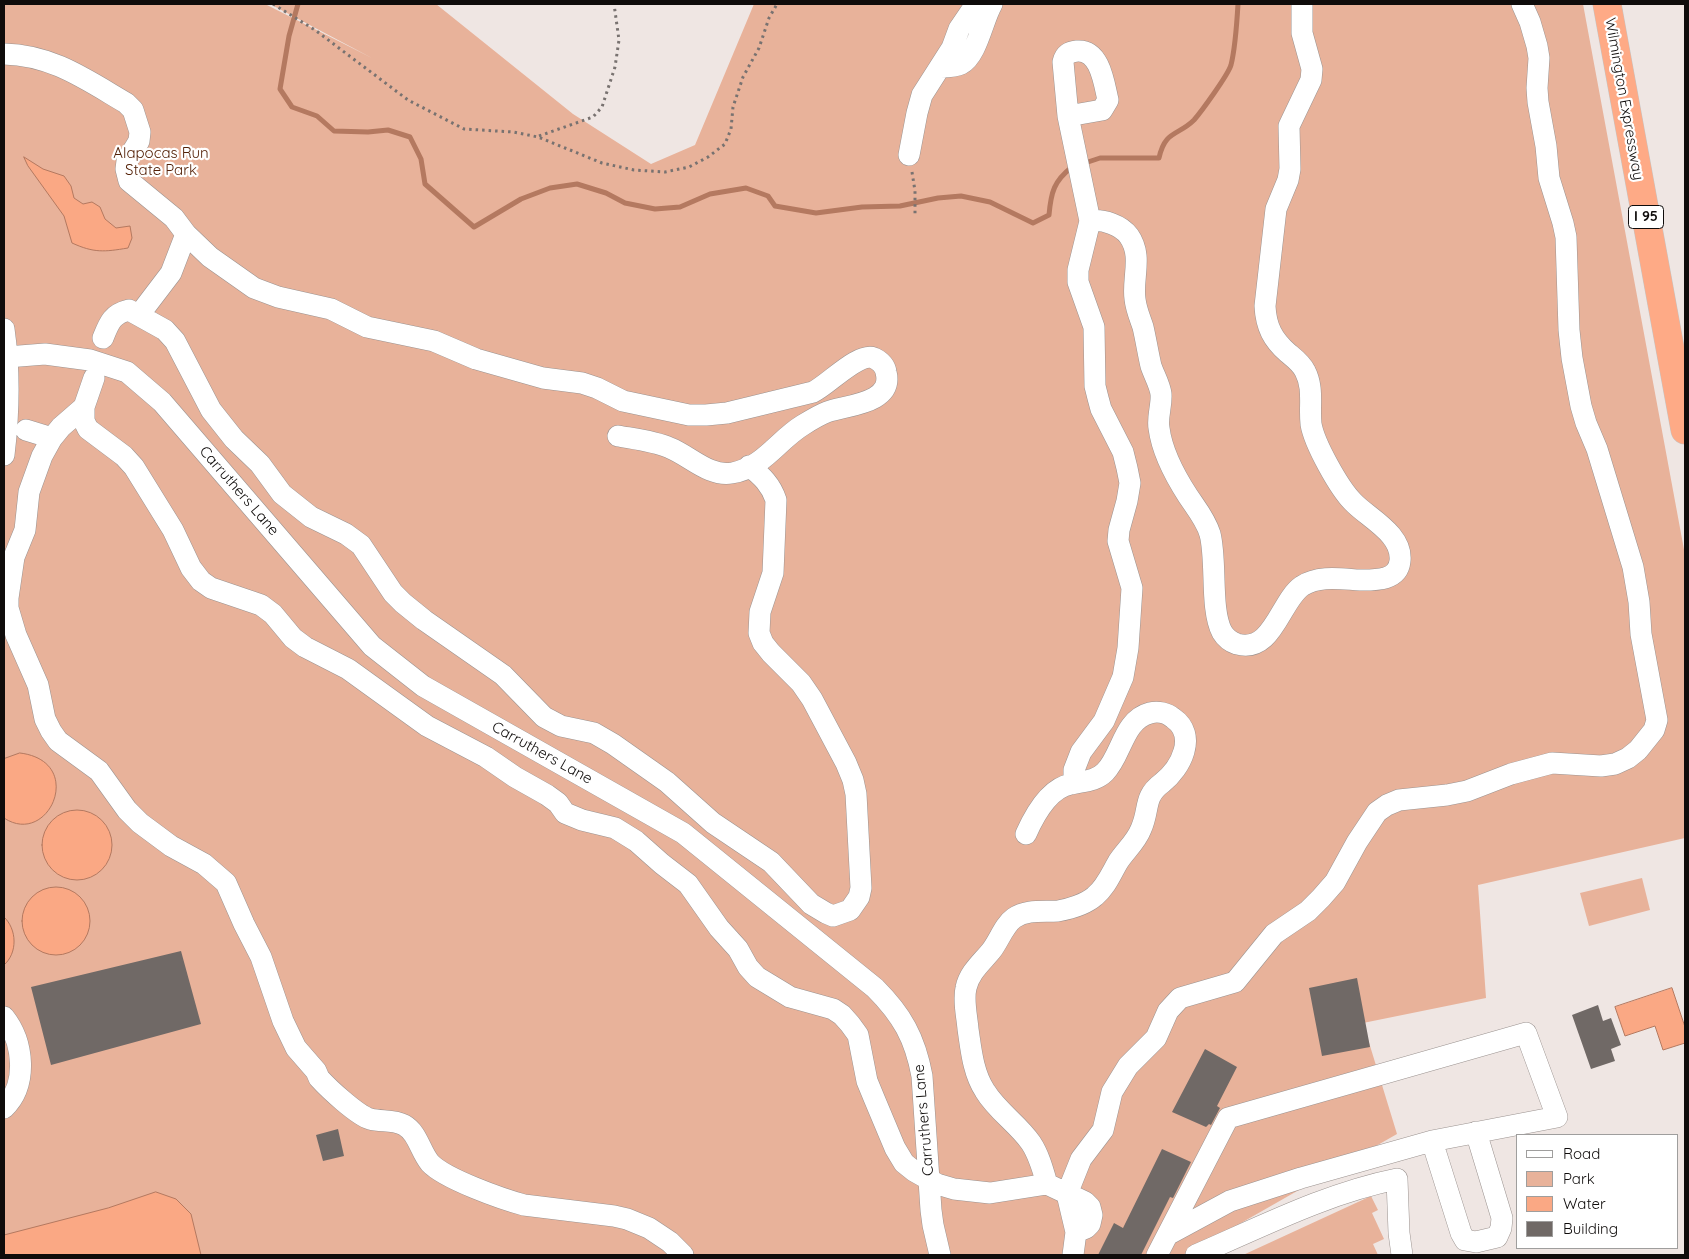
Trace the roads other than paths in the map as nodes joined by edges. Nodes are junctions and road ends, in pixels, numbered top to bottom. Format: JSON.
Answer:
{"nodes":[{"id":1,"x":976,"y":4,"type":"edge"},
{"id":2,"x":992,"y":4,"type":"edge"},
{"id":3,"x":1302,"y":4,"type":"edge"},
{"id":4,"x":1522,"y":4,"type":"edge"},
{"id":5,"x":1606,"y":4,"type":"edge"},
{"id":6,"x":4,"y":54,"type":"edge"},
{"id":7,"x":940,"y":68,"type":"junction"},
{"id":8,"x":1068,"y":116,"type":"dead end"},
{"id":9,"x":909,"y":155,"type":"dead end"},
{"id":10,"x":1090,"y":221,"type":"junction"},
{"id":11,"x":186,"y":234,"type":"junction"},
{"id":12,"x":139,"y":316,"type":"junction"},
{"id":13,"x":4,"y":330,"type":"edge"},
{"id":14,"x":104,"y":338,"type":"dead end"},
{"id":15,"x":7,"y":357,"type":"junction"},
{"id":16,"x":94,"y":378,"type":"dead end"},
{"id":17,"x":84,"y":407,"type":"junction"},
{"id":18,"x":26,"y":430,"type":"dead end"},
{"id":19,"x":1685,"y":430,"type":"edge"},
{"id":20,"x":618,"y":436,"type":"dead end"},
{"id":21,"x":52,"y":438,"type":"junction"},
{"id":22,"x":4,"y":455,"type":"edge"},
{"id":23,"x":749,"y":466,"type":"junction"},
{"id":24,"x":1074,"y":783,"type":"junction"},
{"id":25,"x":1026,"y":834,"type":"dead end"},
{"id":26,"x":4,"y":1017,"type":"edge"},
{"id":27,"x":4,"y":1108,"type":"edge"},
{"id":28,"x":1476,"y":1132,"type":"junction"},
{"id":29,"x":1432,"y":1141,"type":"junction"},
{"id":30,"x":1397,"y":1150,"type":"junction"},
{"id":31,"x":1397,"y":1179,"type":"junction"},
{"id":32,"x":929,"y":1180,"type":"junction"},
{"id":33,"x":1047,"y":1184,"type":"junction"},
{"id":34,"x":1067,"y":1194,"type":"junction"},
{"id":35,"x":1169,"y":1234,"type":"junction"},
{"id":36,"x":683,"y":1255,"type":"edge"},
{"id":37,"x":940,"y":1255,"type":"edge"},
{"id":38,"x":1073,"y":1255,"type":"edge"},
{"id":39,"x":1157,"y":1255,"type":"edge"},
{"id":40,"x":1196,"y":1255,"type":"edge"},
{"id":41,"x":1402,"y":1255,"type":"edge"}],
"edges":[{"from":1,"to":7,"type":"street"},
{"from":2,"to":7,"type":"street"},
{"from":3,"to":10,"type":"street"},
{"from":4,"to":34,"type":"street"},
{"from":5,"to":19,"type":"highway","name":"Wilmington Expressway","number":"I 95"},
{"from":6,"to":11,"type":"street"},
{"from":7,"to":9,"type":"street"},
{"from":8,"to":10,"type":"street"},
{"from":10,"to":24,"type":"street"},
{"from":11,"to":12,"type":"street"},
{"from":11,"to":23,"type":"street"},
{"from":12,"to":14,"type":"street"},
{"from":12,"to":23,"type":"street"},
{"from":13,"to":15,"type":"street"},
{"from":15,"to":22,"type":"street"},
{"from":15,"to":32,"type":"street","name":"Carruthers Lane"},
{"from":16,"to":17,"type":"street"},
{"from":17,"to":21,"type":"street"},
{"from":17,"to":32,"type":"street"},
{"from":18,"to":21,"type":"street"},
{"from":20,"to":23,"type":"street"},
{"from":21,"to":36,"type":"street"},
{"from":24,"to":25,"type":"street"},
{"from":24,"to":33,"type":"street"},
{"from":26,"to":27,"type":"street"},
{"from":28,"to":29,"type":"street"},
{"from":28,"to":29,"type":"street"},
{"from":28,"to":35,"type":"street"},
{"from":29,"to":30,"type":"street"},
{"from":30,"to":31,"type":"street"},
{"from":30,"to":35,"type":"street"},
{"from":31,"to":40,"type":"street"},
{"from":31,"to":41,"type":"street"},
{"from":32,"to":33,"type":"street"},
{"from":32,"to":37,"type":"street","name":"Carruthers Lane"},
{"from":33,"to":34,"type":"street"},
{"from":34,"to":38,"type":"street"},
{"from":35,"to":39,"type":"street"}]}
